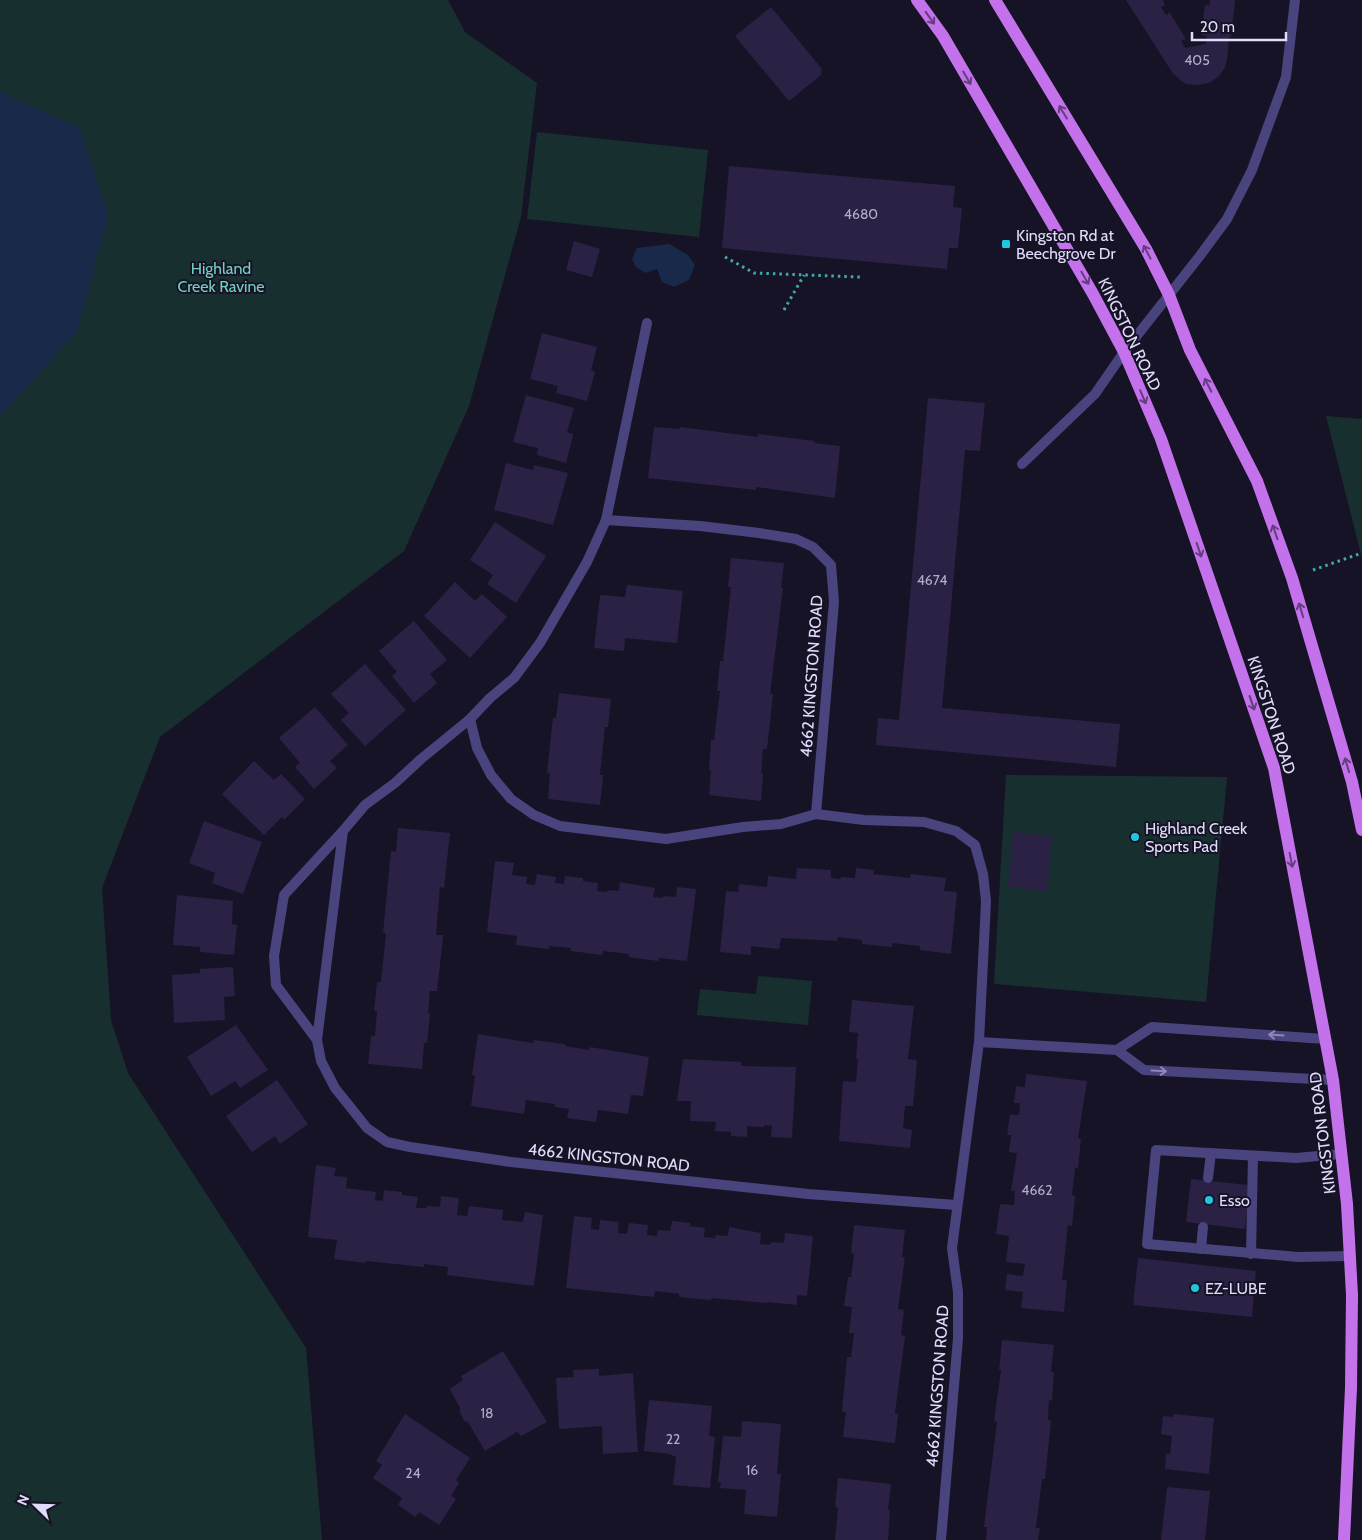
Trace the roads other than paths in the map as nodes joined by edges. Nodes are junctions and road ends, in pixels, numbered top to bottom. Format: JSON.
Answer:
{"nodes":[{"id":1,"x":917,"y":0,"type":"edge"},
{"id":2,"x":995,"y":0,"type":"edge"},
{"id":3,"x":1295,"y":0,"type":"edge"},
{"id":4,"x":1169,"y":295,"type":"junction"},
{"id":5,"x":647,"y":323,"type":"dead end"},
{"id":6,"x":1124,"y":352,"type":"junction"},
{"id":7,"x":1022,"y":464,"type":"dead end"},
{"id":8,"x":606,"y":520,"type":"junction"},
{"id":9,"x":470,"y":719,"type":"junction"},
{"id":10,"x":816,"y":814,"type":"junction"},
{"id":11,"x":1362,"y":830,"type":"edge"},
{"id":12,"x":343,"y":831,"type":"junction"},
{"id":13,"x":1325,"y":1039,"type":"junction"},
{"id":14,"x":317,"y":1040,"type":"junction"},
{"id":15,"x":979,"y":1042,"type":"junction"},
{"id":16,"x":1117,"y":1050,"type":"junction"},
{"id":17,"x":1333,"y":1080,"type":"junction"},
{"id":18,"x":1211,"y":1153,"type":"junction"},
{"id":19,"x":1341,"y":1154,"type":"junction"},
{"id":20,"x":1253,"y":1156,"type":"junction"},
{"id":21,"x":1208,"y":1178,"type":"dead end"},
{"id":22,"x":956,"y":1204,"type":"junction"},
{"id":23,"x":1203,"y":1227,"type":"dead end"},
{"id":24,"x":1201,"y":1249,"type":"junction"},
{"id":25,"x":1251,"y":1254,"type":"junction"},
{"id":26,"x":1350,"y":1256,"type":"junction"},
{"id":27,"x":941,"y":1540,"type":"edge"},
{"id":28,"x":1344,"y":1540,"type":"edge"}],
"edges":[{"from":1,"to":6,"type":"main road","name":"KINGSTON ROAD","one_way":true},
{"from":4,"to":2,"type":"main road","one_way":true},
{"from":3,"to":4,"type":"street"},
{"from":4,"to":6,"type":"street"},
{"from":11,"to":4,"type":"main road","one_way":true},
{"from":5,"to":8,"type":"street","name":"4662 KINGSTON ROAD"},
{"from":6,"to":7,"type":"street"},
{"from":6,"to":13,"type":"main road","name":"KINGSTON ROAD","one_way":true},
{"from":8,"to":9,"type":"street","name":"4662 KINGSTON ROAD"},
{"from":8,"to":10,"type":"street","name":"4662 KINGSTON ROAD"},
{"from":9,"to":10,"type":"street","name":"4662 KINGSTON ROAD"},
{"from":9,"to":12,"type":"street","name":"4662 KINGSTON ROAD"},
{"from":10,"to":15,"type":"street","name":"4662 KINGSTON ROAD"},
{"from":12,"to":14,"type":"street","name":"4662 KINGSTON ROAD"},
{"from":12,"to":14,"type":"street","name":"4662 KINGSTON ROAD"},
{"from":13,"to":16,"type":"street","one_way":true},
{"from":13,"to":17,"type":"main road","name":"KINGSTON ROAD"},
{"from":14,"to":22,"type":"street","name":"4662 KINGSTON ROAD"},
{"from":15,"to":16,"type":"street"},
{"from":15,"to":22,"type":"street","name":"4662 KINGSTON ROAD"},
{"from":16,"to":17,"type":"street","one_way":true},
{"from":17,"to":19,"type":"main road","name":"KINGSTON ROAD"},
{"from":18,"to":20,"type":"street"},
{"from":18,"to":21,"type":"street"},
{"from":18,"to":24,"type":"street"},
{"from":19,"to":20,"type":"street"},
{"from":19,"to":26,"type":"main road","name":"KINGSTON ROAD"},
{"from":20,"to":25,"type":"street"},
{"from":22,"to":27,"type":"street","name":"4662 KINGSTON ROAD"},
{"from":23,"to":24,"type":"street"},
{"from":24,"to":25,"type":"street"},
{"from":25,"to":26,"type":"street"},
{"from":26,"to":28,"type":"main road","name":"KINGSTON ROAD"}]}
